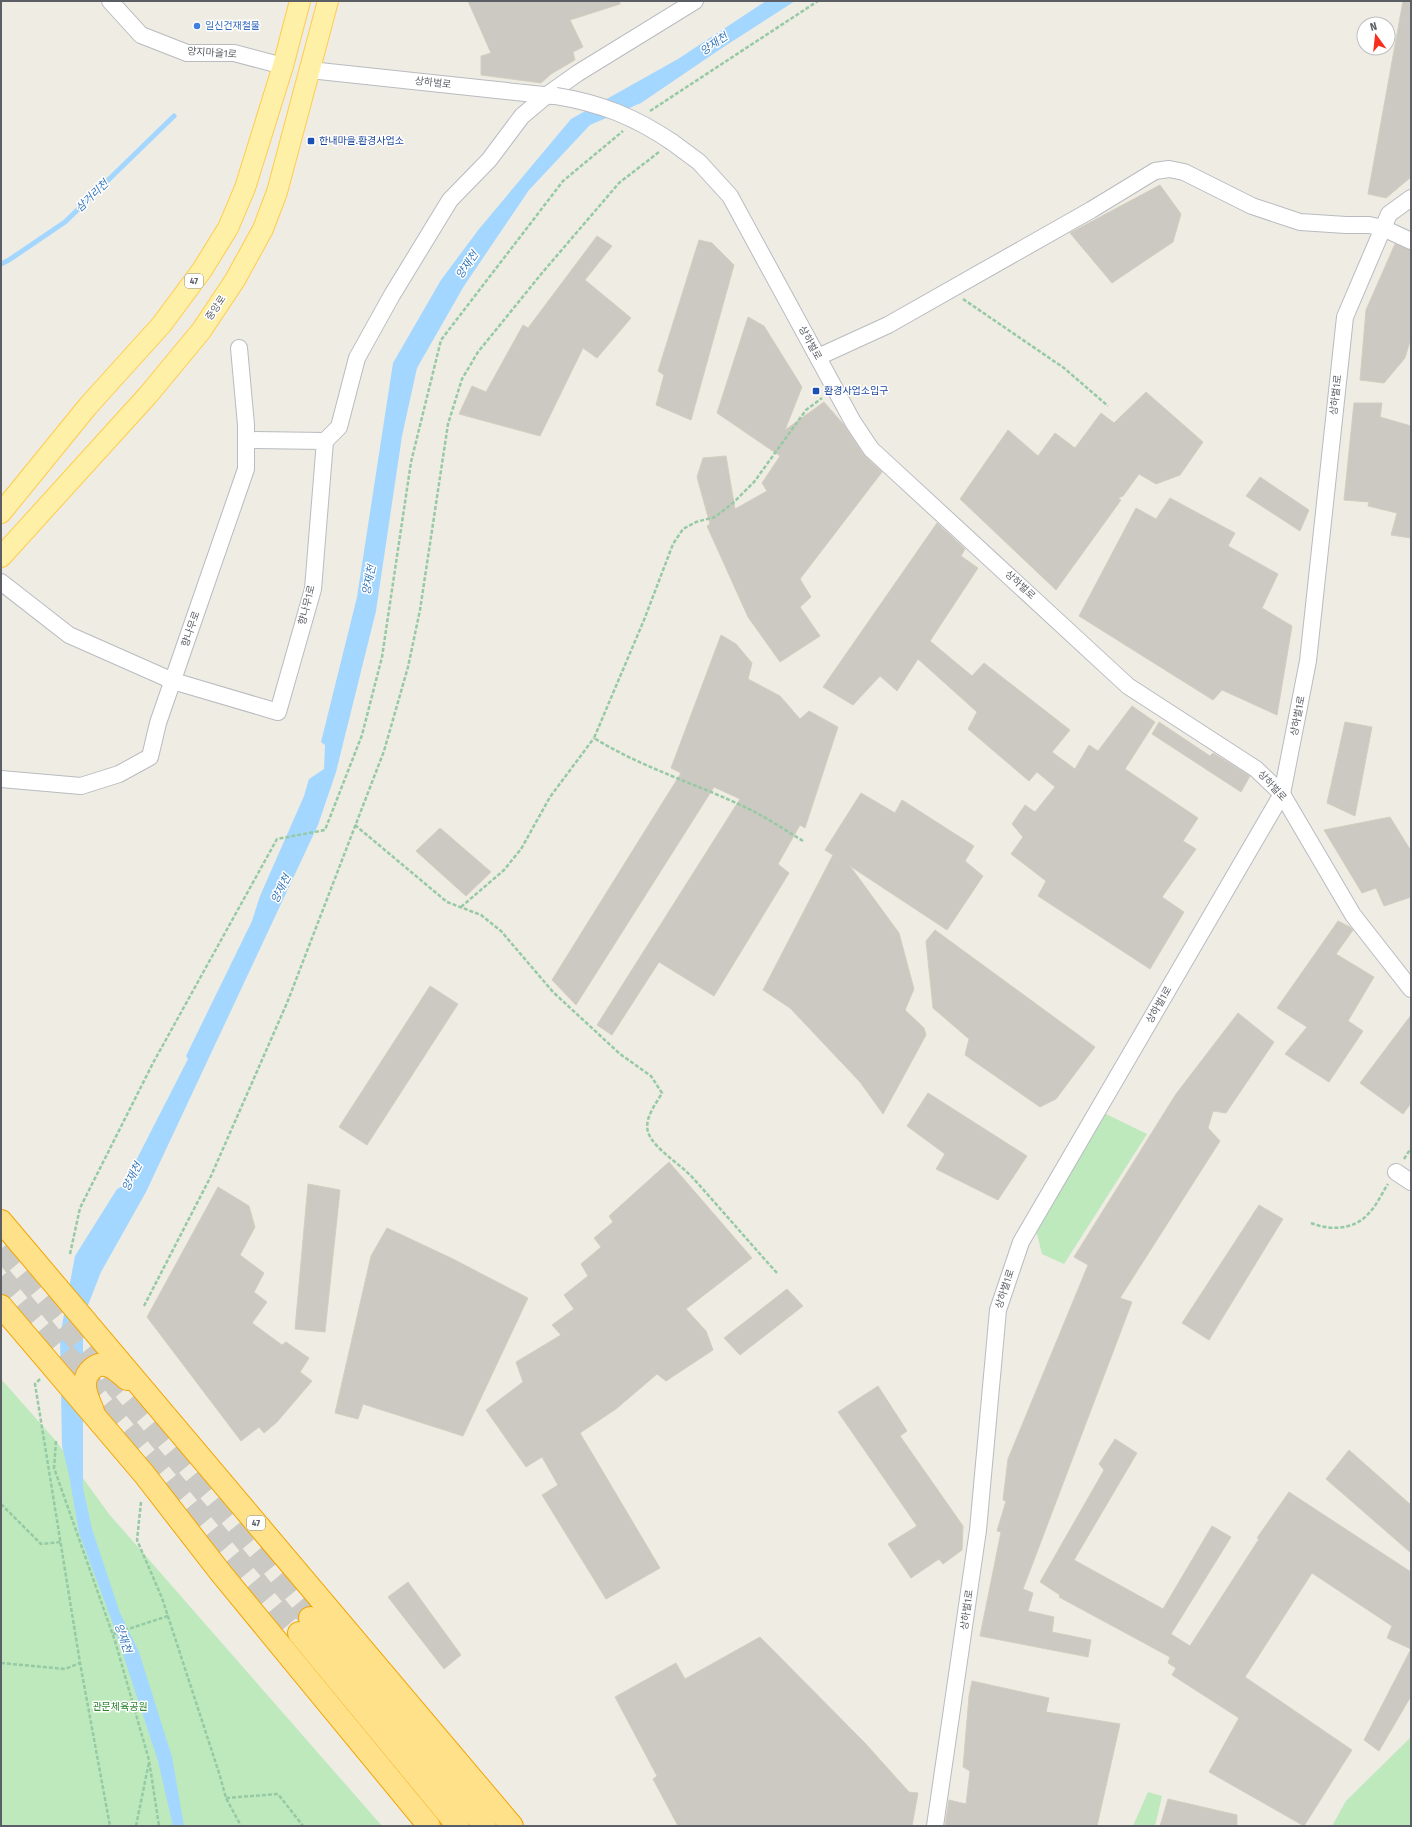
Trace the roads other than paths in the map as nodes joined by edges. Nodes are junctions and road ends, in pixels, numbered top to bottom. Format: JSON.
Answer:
{"nodes":[{"id":1,"x":110,"y":1,"type":"edge"},
{"id":2,"x":300,"y":1,"type":"edge"},
{"id":3,"x":328,"y":1,"type":"edge"},
{"id":4,"x":695,"y":1,"type":"edge"},
{"id":5,"x":283,"y":66,"type":"junction"},
{"id":6,"x":310,"y":70,"type":"junction"},
{"id":7,"x":551,"y":95,"type":"junction"},
{"id":8,"x":1411,"y":198,"type":"edge"},
{"id":9,"x":1383,"y":228,"type":"junction"},
{"id":10,"x":1411,"y":241,"type":"edge"},
{"id":11,"x":238,"y":348,"type":"dead end"},
{"id":12,"x":818,"y":357,"type":"junction"},
{"id":13,"x":246,"y":440,"type":"junction"},
{"id":14,"x":325,"y":441,"type":"junction"},
{"id":15,"x":1,"y":513,"type":"edge"},
{"id":16,"x":7,"y":551,"type":"edge"},
{"id":17,"x":1,"y":566,"type":"edge"},
{"id":18,"x":1,"y":582,"type":"edge"},
{"id":19,"x":173,"y":681,"type":"junction"},
{"id":20,"x":1,"y":779,"type":"edge"},
{"id":21,"x":1282,"y":794,"type":"junction"},
{"id":22,"x":1411,"y":989,"type":"edge"},
{"id":23,"x":1396,"y":1172,"type":"road end"},
{"id":24,"x":1411,"y":1182,"type":"edge"},
{"id":25,"x":1,"y":1220,"type":"edge"},
{"id":26,"x":1,"y":1306,"type":"edge"},
{"id":27,"x":1,"y":1317,"type":"edge"},
{"id":28,"x":20,"y":1330,"type":"junction"},
{"id":29,"x":148,"y":1396,"type":"junction"},
{"id":30,"x":94,"y":1417,"type":"junction"},
{"id":31,"x":429,"y":1826,"type":"edge"},
{"id":32,"x":458,"y":1826,"type":"edge"},
{"id":33,"x":485,"y":1826,"type":"edge"},
{"id":34,"x":512,"y":1826,"type":"edge"},
{"id":35,"x":935,"y":1826,"type":"edge"}],
"edges":[{"from":1,"to":5,"type":"street","name":"양지마을1로"},
{"from":2,"to":5,"type":"main road","number":"47"},
{"from":3,"to":6,"type":"main road","name":"중앙로"},
{"from":4,"to":7,"type":"street"},
{"from":5,"to":15,"type":"main road","number":"47"},
{"from":6,"to":7,"type":"street","name":"상하벌로"},
{"from":6,"to":16,"type":"main road","name":"중앙로"},
{"from":7,"to":12,"type":"street","name":"상하벌로","bridge":true},
{"from":7,"to":14,"type":"street"},
{"from":8,"to":9,"type":"street","name":"상하벌1로"},
{"from":9,"to":10,"type":"street"},
{"from":9,"to":12,"type":"street"},
{"from":9,"to":21,"type":"street","name":"상하벌1로"},
{"from":11,"to":13,"type":"street","name":"향나무로"},
{"from":12,"to":21,"type":"street","name":"상하벌로"},
{"from":13,"to":14,"type":"street"},
{"from":13,"to":19,"type":"street","name":"향나무로"},
{"from":14,"to":19,"type":"street","name":"향나무1로"},
{"from":16,"to":17,"type":"main road","name":"중앙로"},
{"from":18,"to":19,"type":"street"},
{"from":19,"to":20,"type":"street","name":"향나무로"},
{"from":21,"to":22,"type":"street","name":"상하벌로"},
{"from":21,"to":35,"type":"street","name":"상하벌1로"},
{"from":23,"to":24,"type":"street"},
{"from":25,"to":29,"type":"highway","number":"47"},
{"from":26,"to":28,"type":"highway"},
{"from":27,"to":28,"type":"highway"},
{"from":28,"to":30,"type":"highway"},
{"from":29,"to":30,"type":"highway"},
{"from":29,"to":34,"type":"highway","number":"47"},
{"from":30,"to":31,"type":"highway"},
{"from":32,"to":33,"type":"highway"}]}
